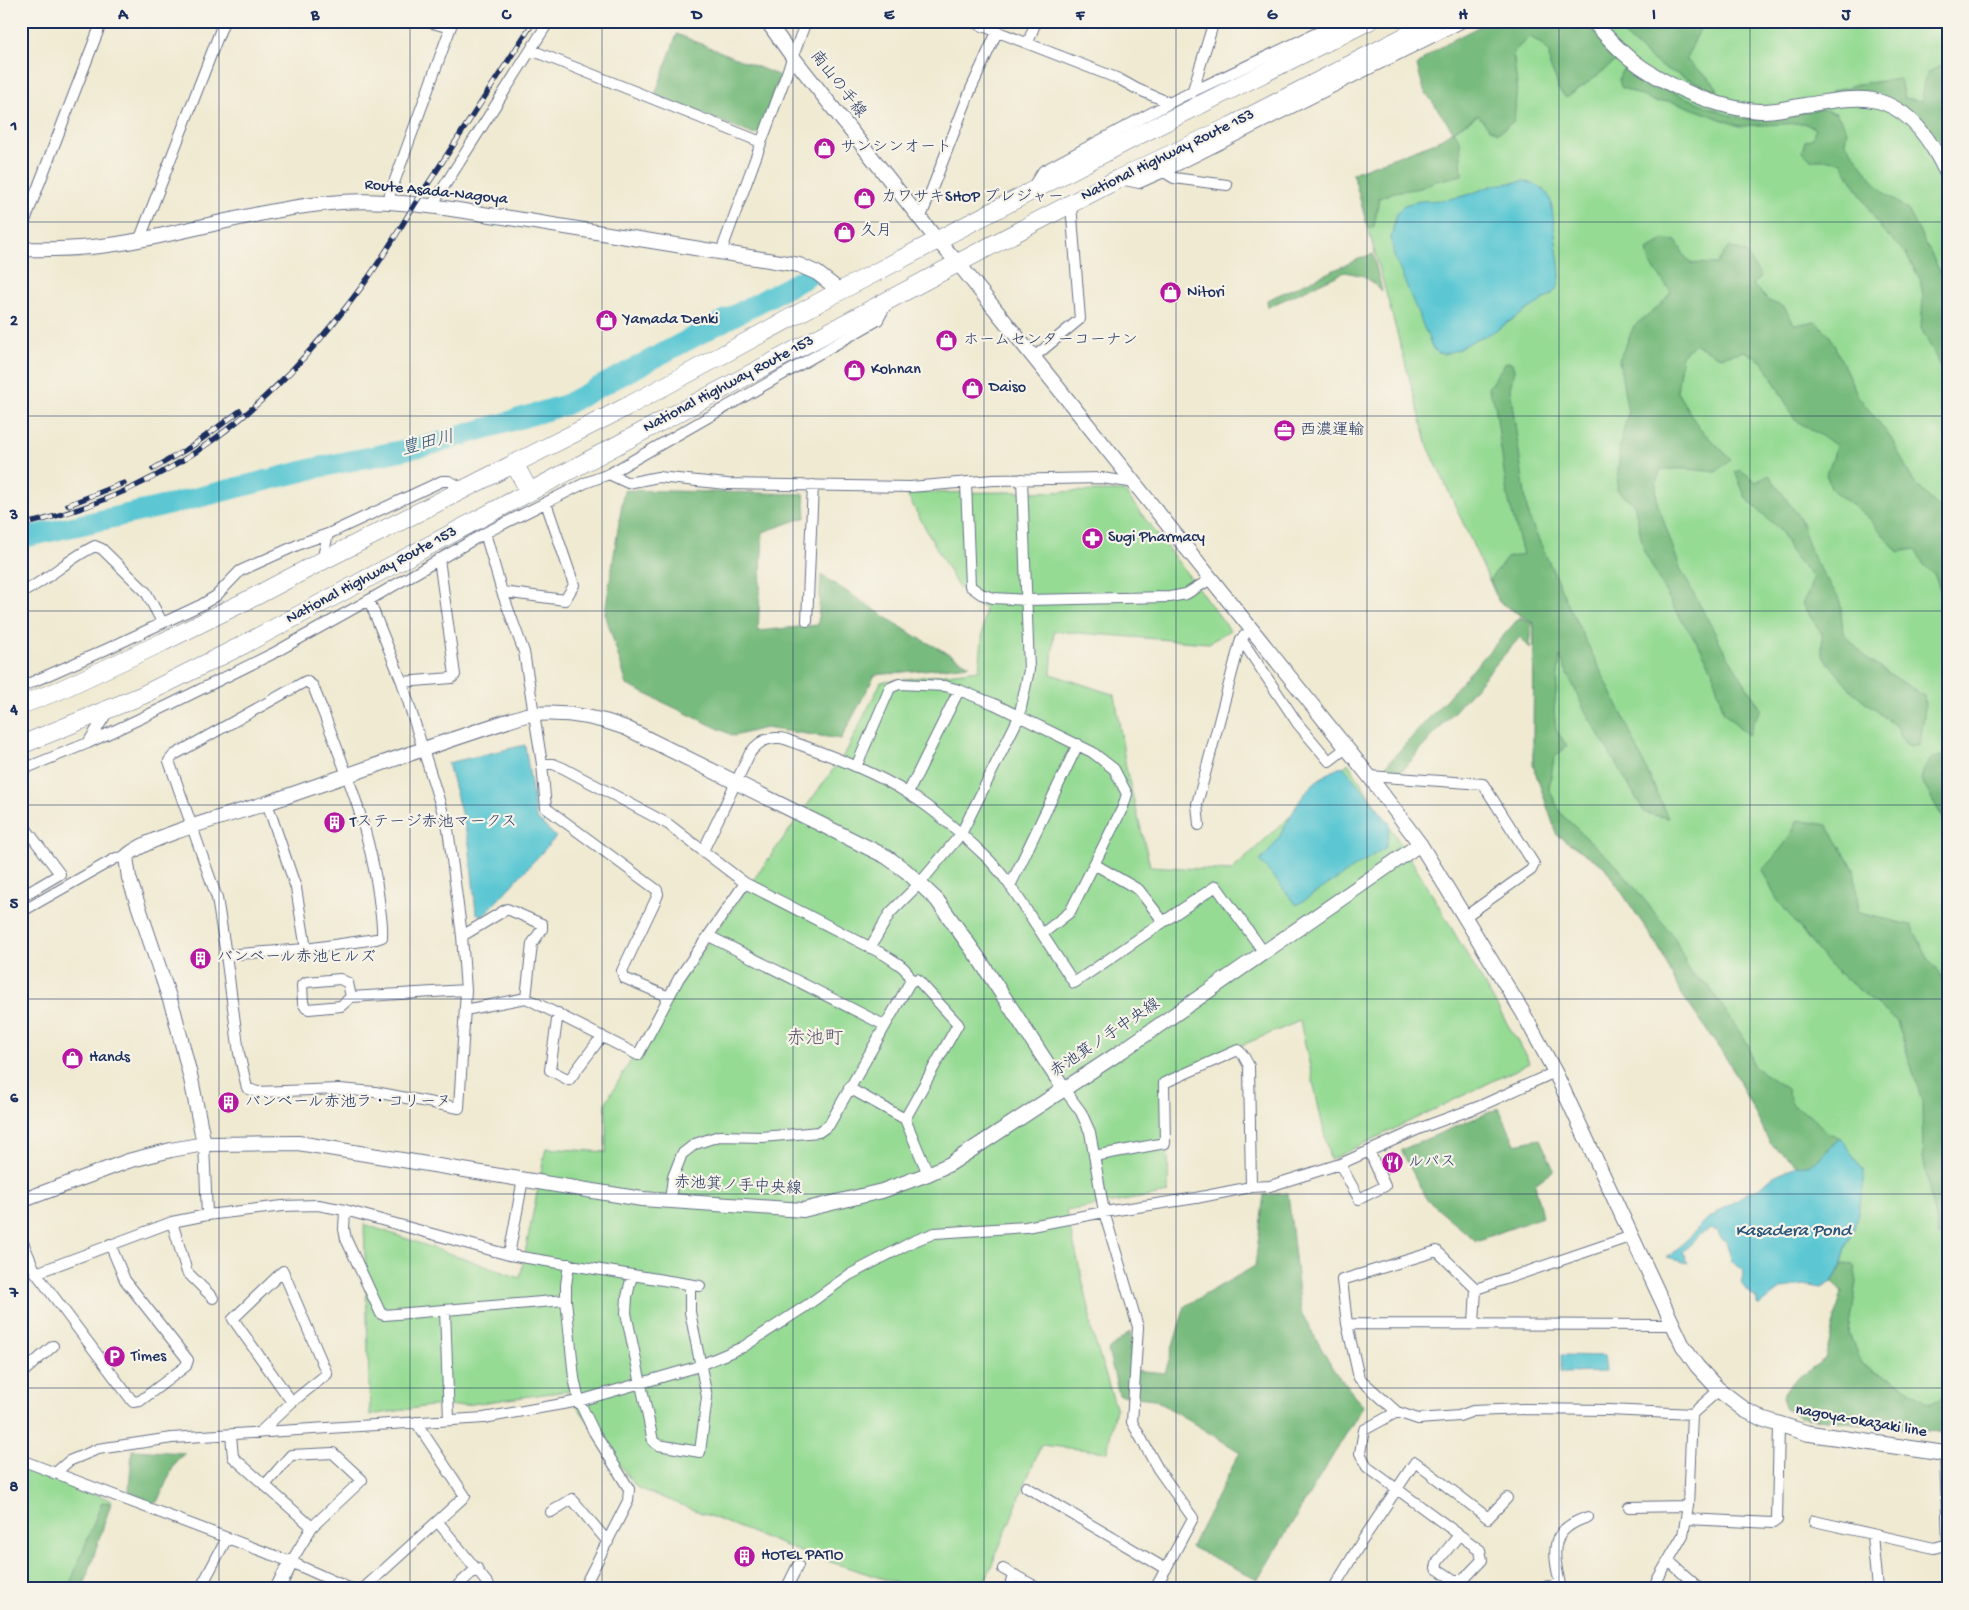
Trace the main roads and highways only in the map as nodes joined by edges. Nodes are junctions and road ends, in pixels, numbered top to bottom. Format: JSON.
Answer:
{"nodes":[{"id":1,"x":1369,"y":21,"type":"edge"},
{"id":2,"x":1435,"y":21,"type":"edge"},
{"id":3,"x":514,"y":463,"type":"junction"},
{"id":4,"x":527,"y":492,"type":"junction"},
{"id":5,"x":21,"y":705,"type":"edge"},
{"id":6,"x":21,"y":745,"type":"edge"},
{"id":7,"x":1720,"y":1390,"type":"road end"},
{"id":8,"x":1946,"y":1454,"type":"edge"}],
"edges":[{"from":1,"to":3,"type":"highway","name":"National Highway Route 153"},
{"from":2,"to":4,"type":"highway","name":"National Highway Route 153"},
{"from":3,"to":4,"type":"highway"},
{"from":3,"to":5,"type":"highway","name":"National Highway Route 153"},
{"from":4,"to":6,"type":"highway","name":"National Highway Route 153"},
{"from":7,"to":8,"type":"main road","name":"nagoya-okazaki line"}]}
